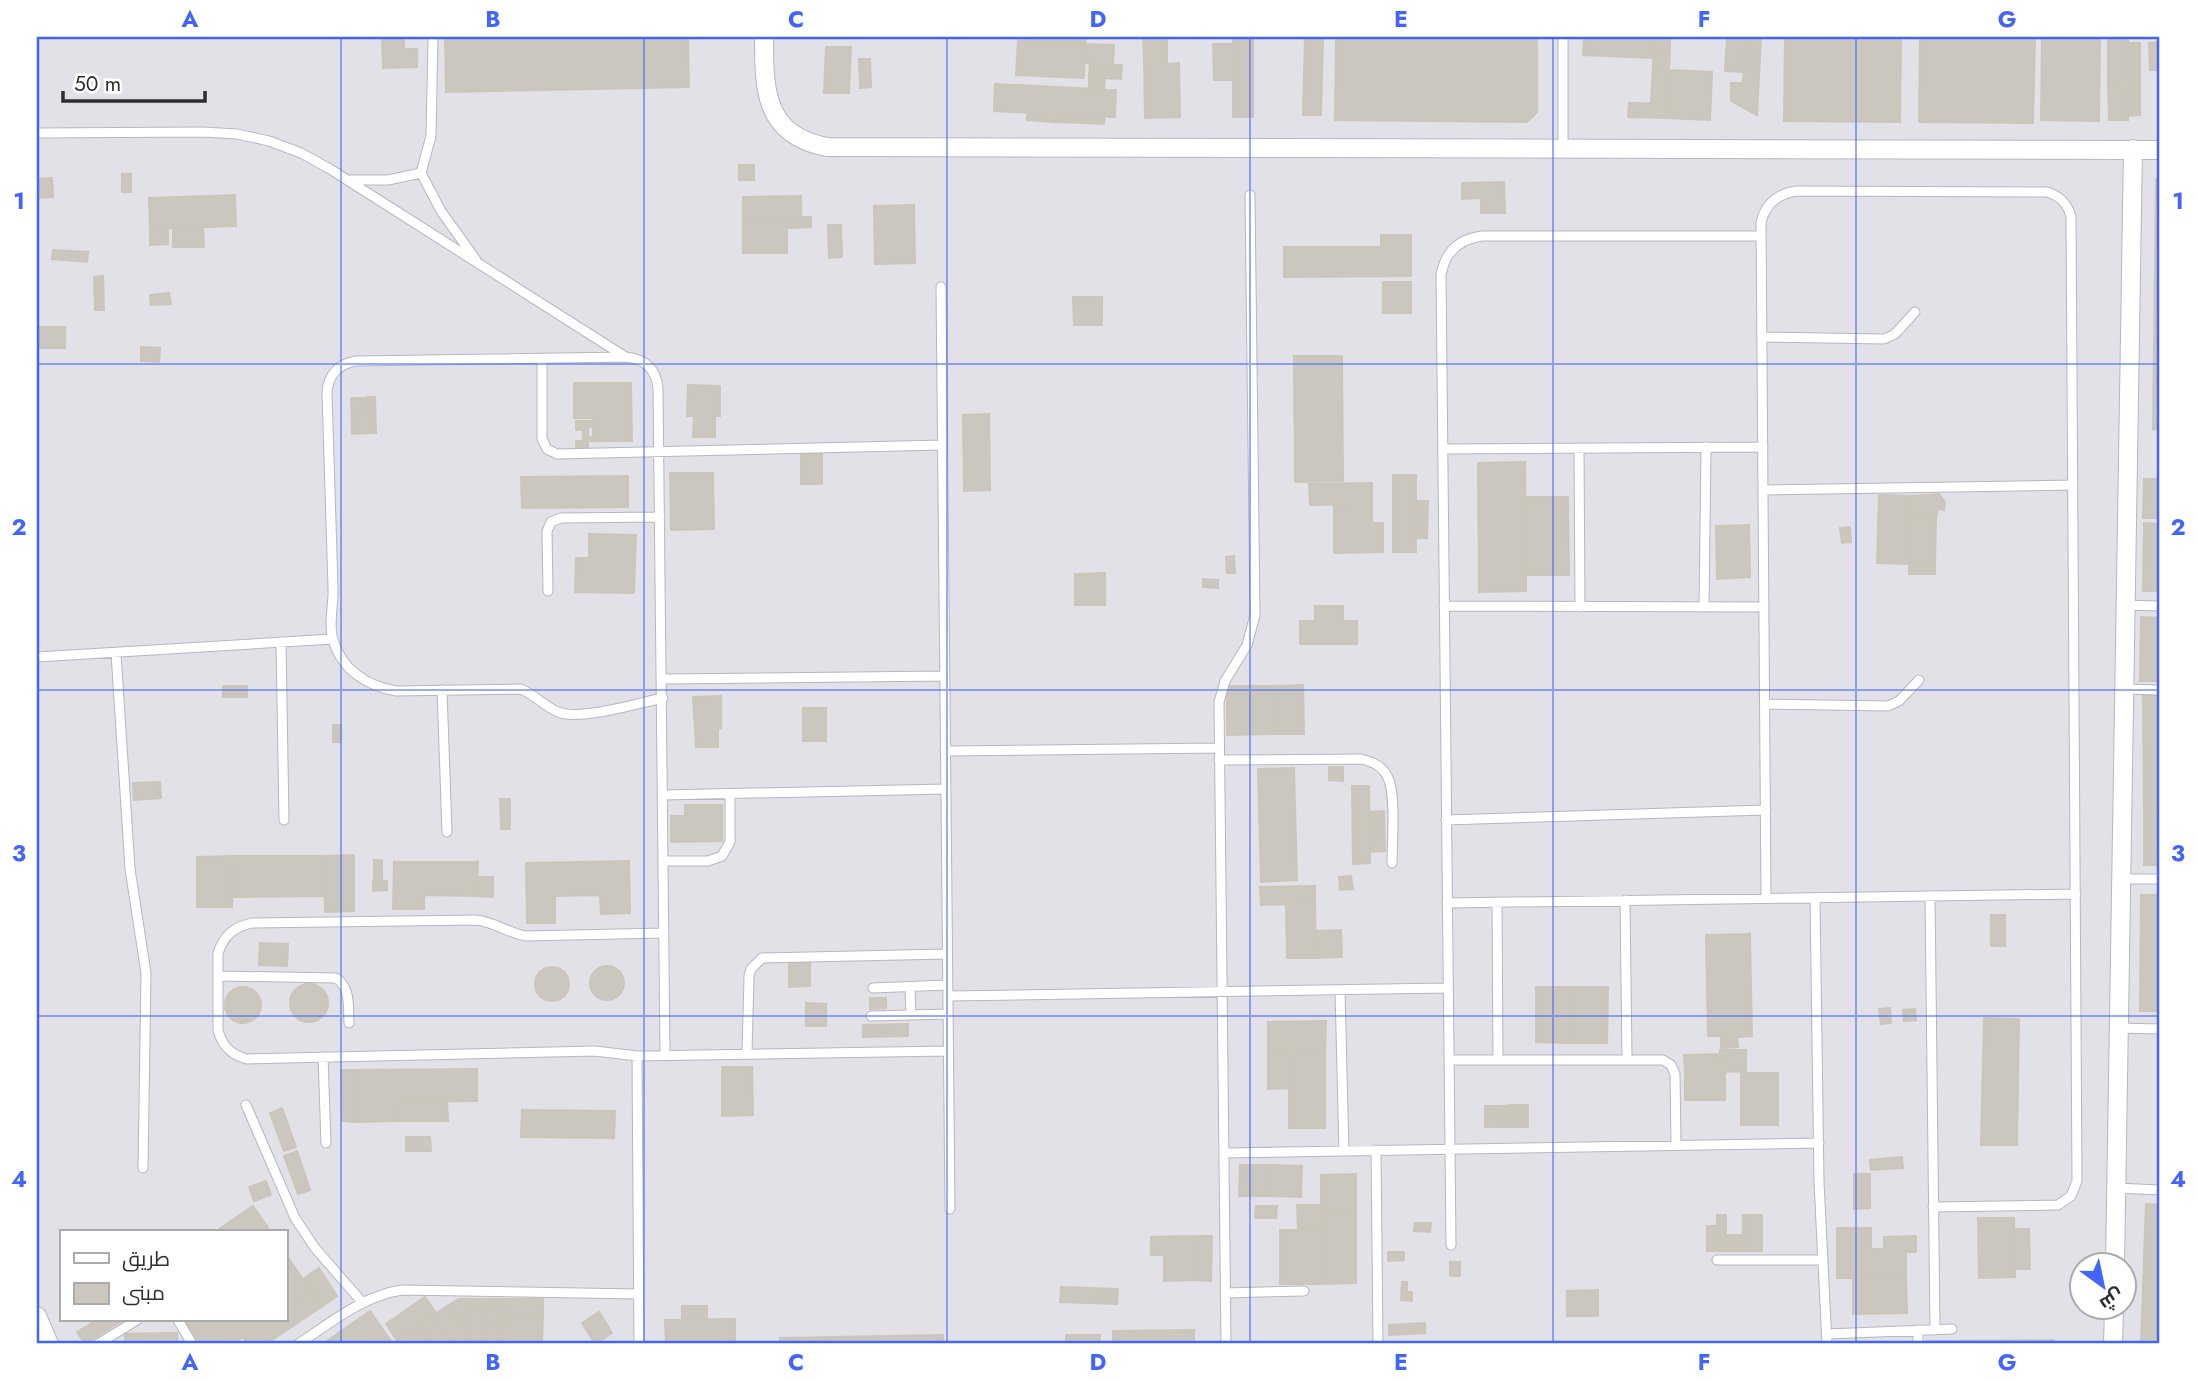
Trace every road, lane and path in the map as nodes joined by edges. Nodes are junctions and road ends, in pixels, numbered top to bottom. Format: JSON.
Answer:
{"nodes":[{"id":1,"x":433,"y":37,"type":"edge"},
{"id":2,"x":764,"y":37,"type":"edge"},
{"id":3,"x":1563,"y":37,"type":"edge"},
{"id":4,"x":37,"y":132,"type":"edge"},
{"id":5,"x":1563,"y":148,"type":"junction"},
{"id":6,"x":2133,"y":149,"type":"junction"},
{"id":7,"x":2160,"y":149,"type":"edge"},
{"id":8,"x":421,"y":173,"type":"junction"},
{"id":9,"x":347,"y":180,"type":"junction"},
{"id":10,"x":1250,"y":195,"type":"dead end"},
{"id":11,"x":1761,"y":236,"type":"junction"},
{"id":12,"x":479,"y":264,"type":"junction"},
{"id":13,"x":941,"y":287,"type":"dead end"},
{"id":14,"x":1915,"y":312,"type":"dead end"},
{"id":15,"x":1762,"y":337,"type":"junction"},
{"id":16,"x":626,"y":357,"type":"junction"},
{"id":17,"x":541,"y":359,"type":"junction"},
{"id":18,"x":943,"y":444,"type":"junction"},
{"id":19,"x":1706,"y":447,"type":"junction"},
{"id":20,"x":1763,"y":447,"type":"junction"},
{"id":21,"x":1579,"y":448,"type":"junction"},
{"id":22,"x":1443,"y":449,"type":"junction"},
{"id":23,"x":659,"y":451,"type":"junction"},
{"id":24,"x":2073,"y":485,"type":"junction"},
{"id":25,"x":1763,"y":489,"type":"junction"},
{"id":26,"x":660,"y":517,"type":"junction"},
{"id":27,"x":548,"y":591,"type":"dead end"},
{"id":28,"x":2125,"y":605,"type":"junction"},
{"id":29,"x":1444,"y":606,"type":"junction"},
{"id":30,"x":2160,"y":606,"type":"edge"},
{"id":31,"x":1580,"y":607,"type":"junction"},
{"id":32,"x":1704,"y":607,"type":"junction"},
{"id":33,"x":1764,"y":607,"type":"junction"},
{"id":34,"x":333,"y":639,"type":"junction"},
{"id":35,"x":281,"y":642,"type":"junction"},
{"id":36,"x":116,"y":653,"type":"junction"},
{"id":37,"x":37,"y":657,"type":"edge"},
{"id":38,"x":944,"y":676,"type":"junction"},
{"id":39,"x":663,"y":679,"type":"junction"},
{"id":40,"x":1919,"y":680,"type":"dead end"},
{"id":41,"x":2124,"y":689,"type":"junction"},
{"id":42,"x":442,"y":690,"type":"junction"},
{"id":43,"x":2160,"y":690,"type":"edge"},
{"id":44,"x":663,"y":698,"type":"junction"},
{"id":45,"x":1765,"y":704,"type":"junction"},
{"id":46,"x":1219,"y":748,"type":"junction"},
{"id":47,"x":945,"y":751,"type":"junction"},
{"id":48,"x":1219,"y":760,"type":"junction"},
{"id":49,"x":946,"y":789,"type":"junction"},
{"id":50,"x":730,"y":794,"type":"junction"},
{"id":51,"x":663,"y":795,"type":"junction"},
{"id":52,"x":1766,"y":810,"type":"junction"},
{"id":53,"x":284,"y":820,"type":"dead end"},
{"id":54,"x":1446,"y":820,"type":"junction"},
{"id":55,"x":447,"y":832,"type":"dead end"},
{"id":56,"x":663,"y":862,"type":"junction"},
{"id":57,"x":1392,"y":863,"type":"dead end"},
{"id":58,"x":2121,"y":879,"type":"junction"},
{"id":59,"x":2160,"y":880,"type":"edge"},
{"id":60,"x":2076,"y":894,"type":"junction"},
{"id":61,"x":1930,"y":896,"type":"junction"},
{"id":62,"x":1766,"y":898,"type":"junction"},
{"id":63,"x":1815,"y":898,"type":"junction"},
{"id":64,"x":1625,"y":900,"type":"junction"},
{"id":65,"x":1497,"y":902,"type":"junction"},
{"id":66,"x":1447,"y":903,"type":"junction"},
{"id":67,"x":664,"y":933,"type":"junction"},
{"id":68,"x":947,"y":954,"type":"junction"},
{"id":69,"x":218,"y":976,"type":"junction"},
{"id":70,"x":947,"y":985,"type":"junction"},
{"id":71,"x":910,"y":987,"type":"junction"},
{"id":72,"x":873,"y":988,"type":"dead end"},
{"id":73,"x":1448,"y":988,"type":"junction"},
{"id":74,"x":1340,"y":990,"type":"junction"},
{"id":75,"x":1222,"y":992,"type":"junction"},
{"id":76,"x":948,"y":996,"type":"junction"},
{"id":77,"x":948,"y":1014,"type":"junction"},
{"id":78,"x":911,"y":1015,"type":"junction"},
{"id":79,"x":871,"y":1016,"type":"dead end"},
{"id":80,"x":349,"y":1023,"type":"dead end"},
{"id":81,"x":2118,"y":1028,"type":"junction"},
{"id":82,"x":2160,"y":1029,"type":"edge"},
{"id":83,"x":948,"y":1051,"type":"junction"},
{"id":84,"x":665,"y":1054,"type":"junction"},
{"id":85,"x":747,"y":1054,"type":"junction"},
{"id":86,"x":637,"y":1056,"type":"junction"},
{"id":87,"x":323,"y":1057,"type":"junction"},
{"id":88,"x":1449,"y":1060,"type":"junction"},
{"id":89,"x":1498,"y":1060,"type":"junction"},
{"id":90,"x":1627,"y":1060,"type":"junction"},
{"id":91,"x":246,"y":1105,"type":"dead end"},
{"id":92,"x":326,"y":1143,"type":"dead end"},
{"id":93,"x":1819,"y":1143,"type":"junction"},
{"id":94,"x":1676,"y":1145,"type":"junction"},
{"id":95,"x":1450,"y":1149,"type":"junction"},
{"id":96,"x":1376,"y":1150,"type":"junction"},
{"id":97,"x":1344,"y":1151,"type":"junction"},
{"id":98,"x":1224,"y":1153,"type":"junction"},
{"id":99,"x":143,"y":1168,"type":"dead end"},
{"id":100,"x":2116,"y":1188,"type":"junction"},
{"id":101,"x":2160,"y":1190,"type":"edge"},
{"id":102,"x":1933,"y":1207,"type":"junction"},
{"id":103,"x":950,"y":1209,"type":"dead end"},
{"id":104,"x":1451,"y":1245,"type":"dead end"},
{"id":105,"x":2115,"y":1252,"type":"edge"},
{"id":106,"x":1717,"y":1260,"type":"dead end"},
{"id":107,"x":1822,"y":1260,"type":"junction"},
{"id":108,"x":1304,"y":1291,"type":"dead end"},
{"id":109,"x":1225,"y":1293,"type":"junction"},
{"id":110,"x":638,"y":1294,"type":"junction"},
{"id":111,"x":362,"y":1302,"type":"junction"},
{"id":112,"x":37,"y":1316,"type":"edge"},
{"id":113,"x":133,"y":1322,"type":"edge"},
{"id":114,"x":179,"y":1322,"type":"edge"},
{"id":115,"x":2114,"y":1322,"type":"edge"},
{"id":116,"x":1952,"y":1329,"type":"dead end"},
{"id":117,"x":1935,"y":1330,"type":"junction"},
{"id":118,"x":1918,"y":1331,"type":"junction"},
{"id":119,"x":1827,"y":1339,"type":"edge"},
{"id":120,"x":49,"y":1344,"type":"edge"},
{"id":121,"x":98,"y":1344,"type":"edge"},
{"id":122,"x":192,"y":1344,"type":"edge"},
{"id":123,"x":298,"y":1344,"type":"edge"},
{"id":124,"x":639,"y":1344,"type":"edge"},
{"id":125,"x":1226,"y":1344,"type":"edge"},
{"id":126,"x":1378,"y":1344,"type":"edge"},
{"id":127,"x":1918,"y":1344,"type":"edge"},
{"id":128,"x":2113,"y":1344,"type":"edge"}],
"edges":[{"from":1,"to":8,"type":"lane"},
{"from":2,"to":5,"type":"street"},
{"from":3,"to":5,"type":"lane"},
{"from":4,"to":9,"type":"lane"},
{"from":5,"to":6,"type":"street"},
{"from":6,"to":7,"type":"street"},
{"from":6,"to":28,"type":"street"},
{"from":8,"to":9,"type":"lane"},
{"from":8,"to":12,"type":"lane"},
{"from":9,"to":12,"type":"lane"},
{"from":10,"to":46,"type":"lane"},
{"from":11,"to":15,"type":"lane"},
{"from":11,"to":22,"type":"lane"},
{"from":11,"to":24,"type":"lane"},
{"from":12,"to":16,"type":"lane"},
{"from":13,"to":18,"type":"lane"},
{"from":14,"to":15,"type":"lane"},
{"from":15,"to":20,"type":"lane"},
{"from":16,"to":17,"type":"lane"},
{"from":16,"to":23,"type":"lane"},
{"from":17,"to":23,"type":"lane"},
{"from":17,"to":34,"type":"lane"},
{"from":18,"to":23,"type":"lane"},
{"from":18,"to":38,"type":"lane"},
{"from":19,"to":20,"type":"lane"},
{"from":19,"to":21,"type":"lane"},
{"from":19,"to":32,"type":"lane"},
{"from":20,"to":25,"type":"lane"},
{"from":21,"to":22,"type":"lane"},
{"from":21,"to":31,"type":"lane"},
{"from":22,"to":29,"type":"lane"},
{"from":23,"to":26,"type":"lane"},
{"from":24,"to":25,"type":"lane"},
{"from":24,"to":60,"type":"lane"},
{"from":25,"to":33,"type":"lane"},
{"from":26,"to":27,"type":"lane"},
{"from":26,"to":39,"type":"lane"},
{"from":28,"to":30,"type":"lane"},
{"from":28,"to":41,"type":"street"},
{"from":29,"to":31,"type":"lane"},
{"from":29,"to":54,"type":"lane"},
{"from":31,"to":32,"type":"lane"},
{"from":32,"to":33,"type":"lane"},
{"from":33,"to":45,"type":"lane"},
{"from":34,"to":35,"type":"lane"},
{"from":34,"to":42,"type":"lane"},
{"from":35,"to":36,"type":"lane"},
{"from":35,"to":53,"type":"lane"},
{"from":36,"to":37,"type":"lane"},
{"from":36,"to":99,"type":"lane"},
{"from":38,"to":39,"type":"lane"},
{"from":38,"to":47,"type":"lane"},
{"from":39,"to":44,"type":"lane"},
{"from":40,"to":45,"type":"lane"},
{"from":41,"to":43,"type":"lane"},
{"from":41,"to":58,"type":"street"},
{"from":42,"to":44,"type":"lane"},
{"from":42,"to":55,"type":"lane"},
{"from":44,"to":51,"type":"lane"},
{"from":45,"to":52,"type":"lane"},
{"from":46,"to":47,"type":"lane"},
{"from":46,"to":48,"type":"lane"},
{"from":47,"to":49,"type":"lane"},
{"from":48,"to":57,"type":"lane"},
{"from":48,"to":75,"type":"lane"},
{"from":49,"to":50,"type":"lane"},
{"from":49,"to":68,"type":"lane"},
{"from":50,"to":51,"type":"lane"},
{"from":50,"to":56,"type":"lane"},
{"from":51,"to":56,"type":"lane"},
{"from":52,"to":54,"type":"lane"},
{"from":52,"to":62,"type":"lane"},
{"from":54,"to":66,"type":"lane"},
{"from":56,"to":67,"type":"lane"},
{"from":58,"to":59,"type":"lane"},
{"from":58,"to":81,"type":"street"},
{"from":60,"to":61,"type":"lane"},
{"from":60,"to":102,"type":"lane"},
{"from":61,"to":63,"type":"lane"},
{"from":61,"to":102,"type":"lane"},
{"from":62,"to":63,"type":"lane"},
{"from":62,"to":64,"type":"lane"},
{"from":63,"to":93,"type":"lane"},
{"from":64,"to":65,"type":"lane"},
{"from":64,"to":90,"type":"lane"},
{"from":65,"to":66,"type":"lane"},
{"from":65,"to":89,"type":"lane"},
{"from":66,"to":73,"type":"lane"},
{"from":67,"to":69,"type":"lane"},
{"from":67,"to":84,"type":"lane"},
{"from":68,"to":70,"type":"lane"},
{"from":68,"to":85,"type":"lane"},
{"from":69,"to":80,"type":"lane"},
{"from":69,"to":87,"type":"lane"},
{"from":70,"to":71,"type":"lane"},
{"from":70,"to":76,"type":"lane"},
{"from":71,"to":72,"type":"lane"},
{"from":71,"to":78,"type":"lane"},
{"from":73,"to":74,"type":"lane"},
{"from":73,"to":88,"type":"lane"},
{"from":74,"to":75,"type":"lane"},
{"from":74,"to":97,"type":"lane"},
{"from":75,"to":76,"type":"lane"},
{"from":75,"to":98,"type":"lane"},
{"from":76,"to":77,"type":"lane"},
{"from":77,"to":78,"type":"lane"},
{"from":77,"to":83,"type":"lane"},
{"from":78,"to":79,"type":"lane"},
{"from":81,"to":82,"type":"lane"},
{"from":81,"to":100,"type":"street"},
{"from":83,"to":85,"type":"lane"},
{"from":83,"to":103,"type":"lane"},
{"from":84,"to":85,"type":"lane"},
{"from":84,"to":86,"type":"lane"},
{"from":86,"to":87,"type":"lane"},
{"from":86,"to":110,"type":"lane"},
{"from":87,"to":92,"type":"lane"},
{"from":88,"to":89,"type":"lane"},
{"from":88,"to":95,"type":"lane"},
{"from":89,"to":90,"type":"lane"},
{"from":90,"to":94,"type":"lane"},
{"from":91,"to":111,"type":"lane"},
{"from":93,"to":94,"type":"lane"},
{"from":93,"to":107,"type":"lane"},
{"from":94,"to":95,"type":"lane"},
{"from":95,"to":96,"type":"lane"},
{"from":95,"to":104,"type":"lane"},
{"from":96,"to":97,"type":"lane"},
{"from":96,"to":126,"type":"lane"},
{"from":97,"to":98,"type":"lane"},
{"from":98,"to":109,"type":"lane"},
{"from":100,"to":101,"type":"lane"},
{"from":100,"to":105,"type":"street"},
{"from":102,"to":117,"type":"lane"},
{"from":106,"to":107,"type":"lane"},
{"from":107,"to":119,"type":"lane"},
{"from":108,"to":109,"type":"lane"},
{"from":109,"to":125,"type":"lane"},
{"from":110,"to":111,"type":"lane"},
{"from":110,"to":124,"type":"lane"},
{"from":111,"to":123,"type":"lane"},
{"from":112,"to":120,"type":"street"},
{"from":113,"to":121,"type":"lane"},
{"from":114,"to":122,"type":"lane"},
{"from":115,"to":128,"type":"street"},
{"from":116,"to":117,"type":"lane"},
{"from":117,"to":118,"type":"lane"},
{"from":118,"to":119,"type":"lane"},
{"from":118,"to":127,"type":"lane"}]}
